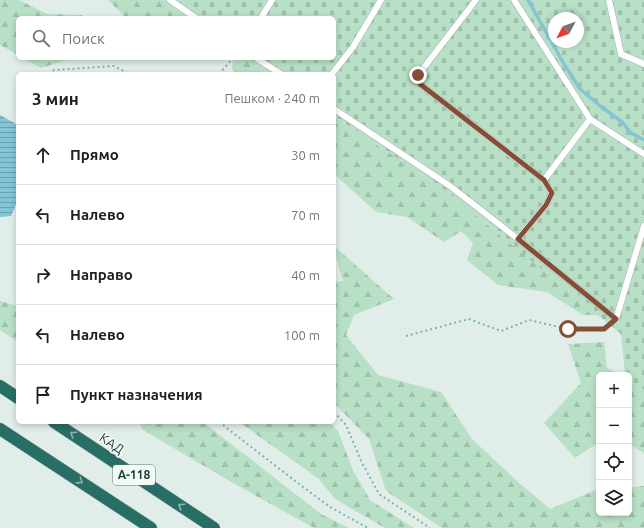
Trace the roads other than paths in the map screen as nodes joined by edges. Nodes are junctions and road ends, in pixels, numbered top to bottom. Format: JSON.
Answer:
{"nodes":[{"id":1,"x":170,"y":0,"type":"edge"},
{"id":2,"x":272,"y":0,"type":"edge"},
{"id":3,"x":381,"y":0,"type":"edge"},
{"id":4,"x":476,"y":0,"type":"edge"},
{"id":5,"x":514,"y":0,"type":"edge"},
{"id":6,"x":609,"y":0,"type":"edge"},
{"id":7,"x":193,"y":16,"type":"edge"},
{"id":8,"x":261,"y":16,"type":"edge"},
{"id":9,"x":259,"y":60,"type":"edge"},
{"id":10,"x":644,"y":64,"type":"edge"},
{"id":11,"x":278,"y":72,"type":"edge"},
{"id":12,"x":334,"y":72,"type":"edge"},
{"id":13,"x":336,"y":110,"type":"edge"},
{"id":14,"x":590,"y":119,"type":"junction"},
{"id":15,"x":644,"y":154,"type":"edge"},
{"id":16,"x":544,"y":180,"type":"junction"},
{"id":17,"x":644,"y":226,"type":"edge"},
{"id":18,"x":518,"y":239,"type":"junction"},
{"id":19,"x":0,"y":386,"type":"edge"},
{"id":20,"x":16,"y":397,"type":"edge"},
{"id":21,"x":57,"y":424,"type":"edge"},
{"id":22,"x":0,"y":429,"type":"edge"},
{"id":23,"x":151,"y":528,"type":"edge"},
{"id":24,"x":214,"y":528,"type":"edge"}],
"edges":[{"from":1,"to":7,"type":"lane"},
{"from":2,"to":8,"type":"lane"},
{"from":3,"to":12,"type":"lane"},
{"from":4,"to":16,"type":"lane"},
{"from":5,"to":14,"type":"lane"},
{"from":6,"to":10,"type":"lane"},
{"from":9,"to":11,"type":"lane"},
{"from":13,"to":18,"type":"lane"},
{"from":14,"to":15,"type":"lane"},
{"from":14,"to":16,"type":"lane"},
{"from":16,"to":18,"type":"lane"},
{"from":17,"to":18,"type":"lane"},
{"from":19,"to":20,"type":"highway"},
{"from":24,"to":21,"type":"highway","name":"КАД","number":"А-118","one_way":true},
{"from":22,"to":23,"type":"highway","number":"А-118","one_way":true}]}
